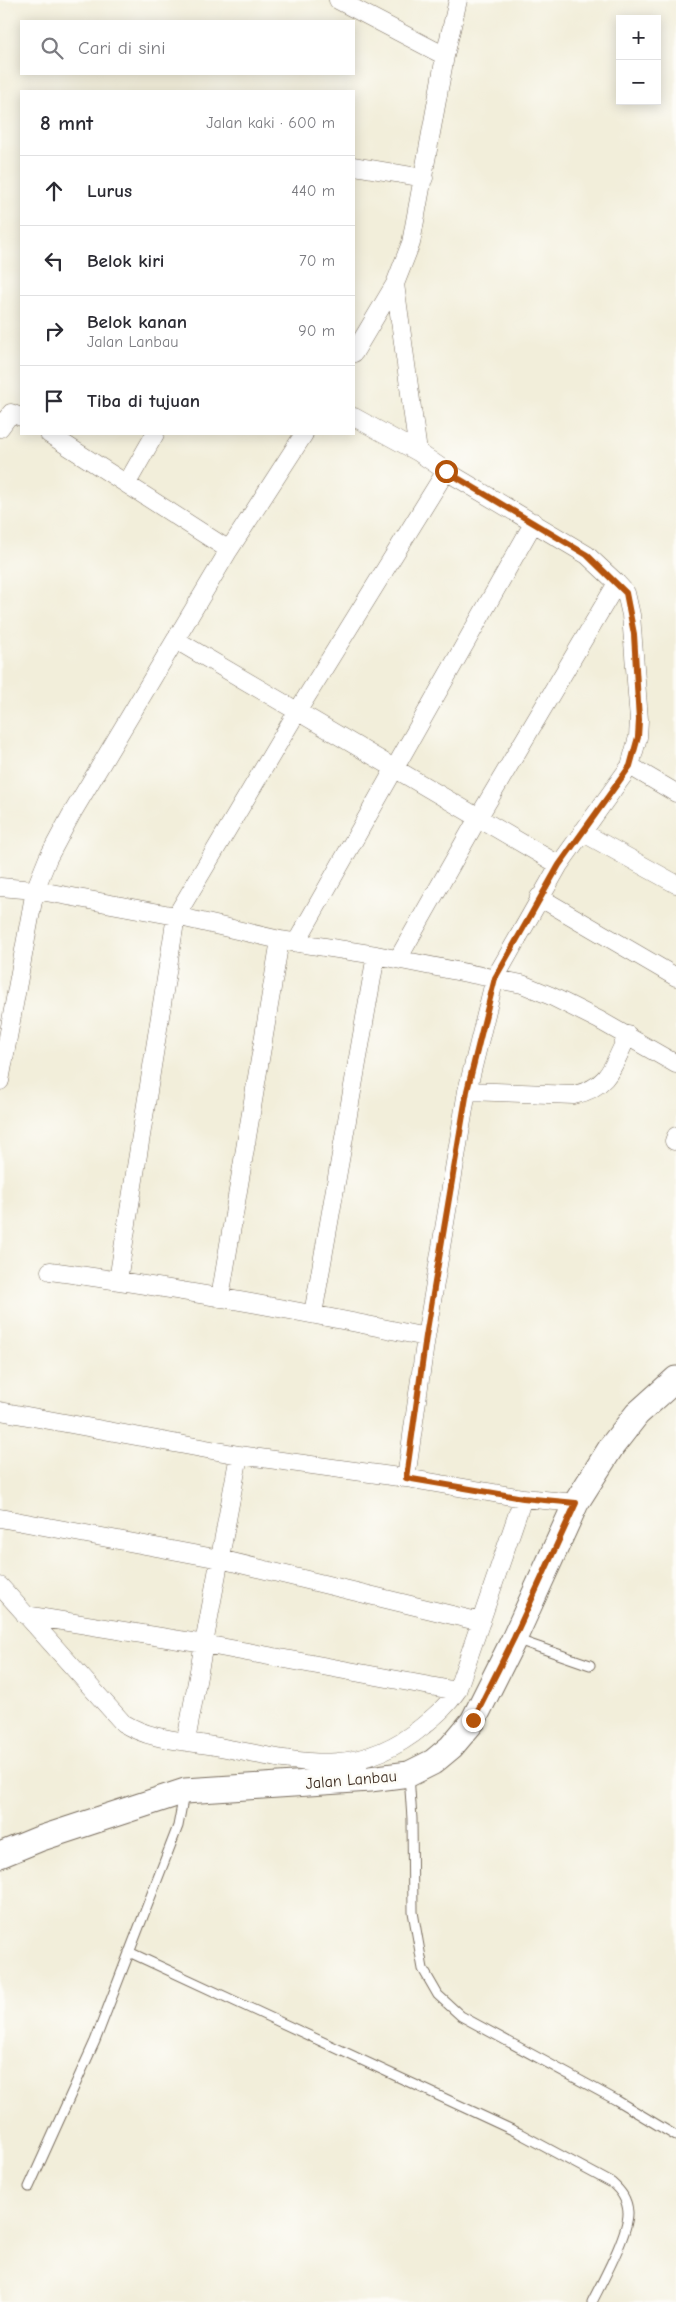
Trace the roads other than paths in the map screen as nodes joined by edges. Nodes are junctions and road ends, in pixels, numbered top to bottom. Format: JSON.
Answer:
{"nodes":[{"id":1,"x":338,"y":0,"type":"edge"},
{"id":2,"x":458,"y":0,"type":"edge"},
{"id":3,"x":446,"y":56,"type":"junction"},
{"id":4,"x":355,"y":166,"type":"edge"},
{"id":5,"x":424,"y":178,"type":"junction"},
{"id":6,"x":395,"y":284,"type":"junction"},
{"id":7,"x":355,"y":351,"type":"edge"},
{"id":8,"x":20,"y":417,"type":"edge"},
{"id":9,"x":355,"y":418,"type":"edge"},
{"id":10,"x":0,"y":428,"type":"edge"},
{"id":11,"x":50,"y":435,"type":"edge"},
{"id":12,"x":154,"y":435,"type":"edge"},
{"id":13,"x":303,"y":435,"type":"edge"},
{"id":14,"x":418,"y":452,"type":"junction"},
{"id":15,"x":446,"y":471,"type":"junction"},
{"id":16,"x":127,"y":482,"type":"junction"},
{"id":17,"x":534,"y":522,"type":"junction"},
{"id":18,"x":229,"y":550,"type":"junction"},
{"id":19,"x":617,"y":583,"type":"junction"},
{"id":20,"x":176,"y":640,"type":"junction"},
{"id":21,"x":297,"y":712,"type":"junction"},
{"id":22,"x":630,"y":766,"type":"junction"},
{"id":23,"x":396,"y":768,"type":"junction"},
{"id":24,"x":676,"y":793,"type":"edge"},
{"id":25,"x":478,"y":818,"type":"junction"},
{"id":26,"x":582,"y":832,"type":"junction"},
{"id":27,"x":559,"y":865,"type":"junction"},
{"id":28,"x":676,"y":884,"type":"edge"},
{"id":29,"x":0,"y":887,"type":"edge"},
{"id":30,"x":36,"y":890,"type":"junction"},
{"id":31,"x":540,"y":897,"type":"junction"},
{"id":32,"x":176,"y":916,"type":"junction"},
{"id":33,"x":288,"y":941,"type":"junction"},
{"id":34,"x":376,"y":955,"type":"junction"},
{"id":35,"x":398,"y":959,"type":"junction"},
{"id":36,"x":676,"y":977,"type":"edge"},
{"id":37,"x":495,"y":978,"type":"junction"},
{"id":38,"x":628,"y":1035,"type":"junction"},
{"id":39,"x":676,"y":1064,"type":"edge"},
{"id":40,"x":0,"y":1081,"type":"edge"},
{"id":41,"x":467,"y":1091,"type":"junction"},
{"id":42,"x":50,"y":1271,"type":"dead end"},
{"id":43,"x":118,"y":1280,"type":"junction"},
{"id":44,"x":220,"y":1298,"type":"junction"},
{"id":45,"x":313,"y":1314,"type":"junction"},
{"id":46,"x":426,"y":1336,"type":"junction"},
{"id":47,"x":676,"y":1380,"type":"edge"},
{"id":48,"x":0,"y":1411,"type":"edge"},
{"id":49,"x":239,"y":1455,"type":"junction"},
{"id":50,"x":406,"y":1478,"type":"junction"},
{"id":51,"x":523,"y":1498,"type":"junction"},
{"id":52,"x":576,"y":1503,"type":"junction"},
{"id":53,"x":0,"y":1518,"type":"edge"},
{"id":54,"x":220,"y":1559,"type":"junction"},
{"id":55,"x":0,"y":1586,"type":"edge"},
{"id":56,"x":25,"y":1616,"type":"junction"},
{"id":57,"x":481,"y":1622,"type":"junction"},
{"id":58,"x":514,"y":1638,"type":"junction"},
{"id":59,"x":204,"y":1644,"type":"junction"},
{"id":60,"x":590,"y":1665,"type":"dead end"},
{"id":61,"x":457,"y":1691,"type":"junction"},
{"id":62,"x":186,"y":1741,"type":"junction"},
{"id":63,"x":409,"y":1774,"type":"junction"},
{"id":64,"x":185,"y":1791,"type":"junction"},
{"id":65,"x":0,"y":1855,"type":"edge"},
{"id":66,"x":129,"y":1952,"type":"junction"},
{"id":67,"x":676,"y":2136,"type":"edge"},
{"id":68,"x":29,"y":2187,"type":"dead end"},
{"id":69,"x":592,"y":2302,"type":"edge"}],
"edges":[{"from":1,"to":3,"type":"street"},
{"from":2,"to":3,"type":"street"},
{"from":3,"to":5,"type":"street"},
{"from":4,"to":5,"type":"street"},
{"from":5,"to":6,"type":"street"},
{"from":6,"to":7,"type":"street"},
{"from":6,"to":14,"type":"street"},
{"from":8,"to":10,"type":"street"},
{"from":9,"to":14,"type":"street"},
{"from":11,"to":16,"type":"street"},
{"from":12,"to":16,"type":"street"},
{"from":13,"to":18,"type":"street"},
{"from":14,"to":15,"type":"street"},
{"from":15,"to":17,"type":"street"},
{"from":15,"to":21,"type":"street"},
{"from":16,"to":18,"type":"street"},
{"from":17,"to":19,"type":"street"},
{"from":17,"to":23,"type":"street"},
{"from":18,"to":20,"type":"street"},
{"from":19,"to":22,"type":"street"},
{"from":19,"to":25,"type":"street"},
{"from":20,"to":21,"type":"street"},
{"from":20,"to":30,"type":"street"},
{"from":21,"to":23,"type":"street"},
{"from":21,"to":32,"type":"street"},
{"from":22,"to":24,"type":"street"},
{"from":22,"to":26,"type":"street"},
{"from":23,"to":25,"type":"street"},
{"from":23,"to":33,"type":"street"},
{"from":25,"to":27,"type":"street"},
{"from":25,"to":35,"type":"street"},
{"from":26,"to":27,"type":"street"},
{"from":26,"to":28,"type":"street"},
{"from":27,"to":31,"type":"street"},
{"from":29,"to":30,"type":"street"},
{"from":30,"to":32,"type":"street"},
{"from":30,"to":40,"type":"street"},
{"from":31,"to":36,"type":"street"},
{"from":31,"to":37,"type":"street"},
{"from":32,"to":33,"type":"street"},
{"from":32,"to":43,"type":"street"},
{"from":33,"to":34,"type":"street"},
{"from":33,"to":44,"type":"street"},
{"from":34,"to":35,"type":"street"},
{"from":34,"to":45,"type":"street"},
{"from":35,"to":37,"type":"street"},
{"from":37,"to":38,"type":"street"},
{"from":37,"to":41,"type":"street"},
{"from":38,"to":39,"type":"street"},
{"from":38,"to":41,"type":"street"},
{"from":41,"to":46,"type":"street"},
{"from":42,"to":43,"type":"street"},
{"from":43,"to":44,"type":"street"},
{"from":44,"to":45,"type":"street"},
{"from":45,"to":46,"type":"street"},
{"from":46,"to":50,"type":"street"},
{"from":47,"to":52,"type":"street","name":"Jalan Lanbau"},
{"from":48,"to":49,"type":"street"},
{"from":49,"to":50,"type":"street"},
{"from":49,"to":54,"type":"street"},
{"from":50,"to":51,"type":"street"},
{"from":51,"to":52,"type":"street"},
{"from":51,"to":57,"type":"street"},
{"from":52,"to":58,"type":"street","name":"Jalan Lanbau"},
{"from":53,"to":54,"type":"street"},
{"from":54,"to":57,"type":"street"},
{"from":54,"to":59,"type":"street"},
{"from":55,"to":56,"type":"street"},
{"from":56,"to":59,"type":"street"},
{"from":56,"to":62,"type":"street"},
{"from":57,"to":61,"type":"street"},
{"from":58,"to":60,"type":"lane"},
{"from":58,"to":63,"type":"street","name":"Jalan Lanbau"},
{"from":59,"to":61,"type":"street"},
{"from":59,"to":62,"type":"street"},
{"from":61,"to":62,"type":"street"},
{"from":63,"to":64,"type":"street","name":"Jalan Lanbau"},
{"from":63,"to":67,"type":"lane"},
{"from":64,"to":65,"type":"street","name":"Jalan Lanbau"},
{"from":64,"to":66,"type":"lane"},
{"from":66,"to":68,"type":"lane"},
{"from":66,"to":69,"type":"lane"}]}
